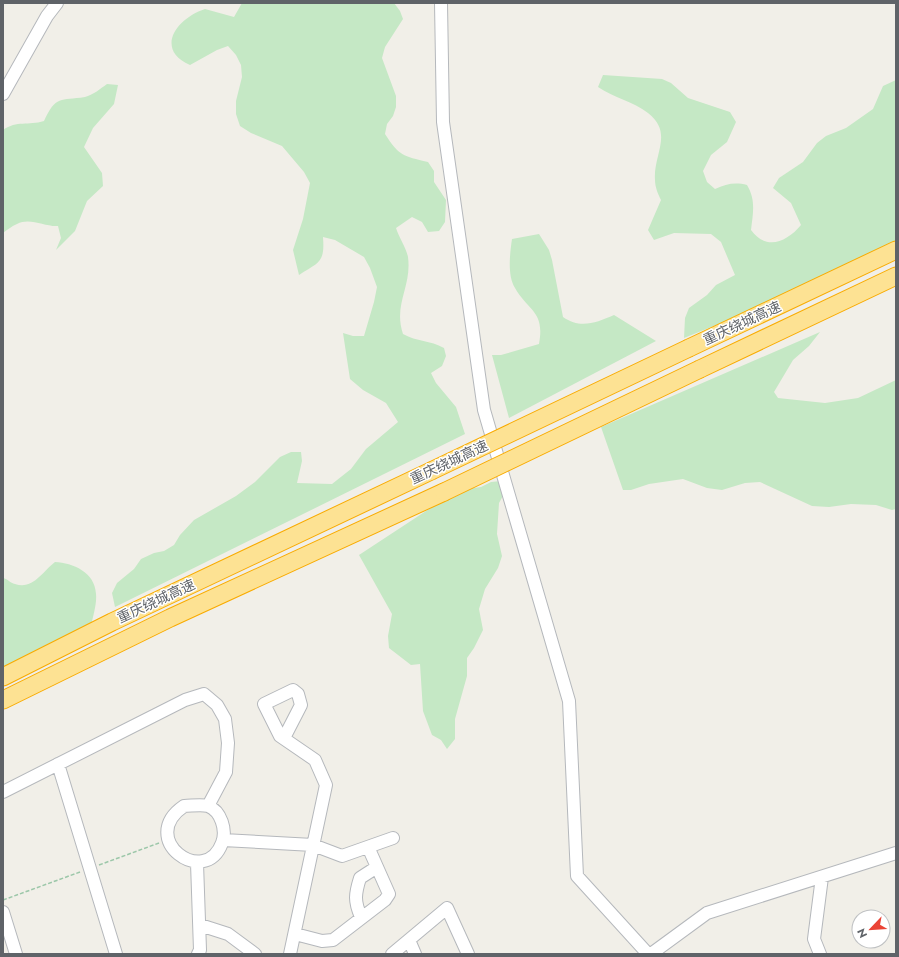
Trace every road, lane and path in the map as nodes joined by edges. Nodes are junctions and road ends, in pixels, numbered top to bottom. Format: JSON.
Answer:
{"nodes":[{"id":1,"x":57,"y":3,"type":"edge"},
{"id":2,"x":442,"y":3,"type":"edge"},
{"id":3,"x":3,"y":94,"type":"edge"},
{"id":4,"x":896,"y":250,"type":"edge"},
{"id":5,"x":896,"y":276,"type":"edge"},
{"id":6,"x":3,"y":677,"type":"edge"},
{"id":7,"x":3,"y":700,"type":"edge"},
{"id":8,"x":284,"y":738,"type":"dead end"},
{"id":9,"x":58,"y":764,"type":"junction"},
{"id":10,"x":3,"y":792,"type":"edge"},
{"id":11,"x":208,"y":806,"type":"junction"},
{"id":12,"x":393,"y":838,"type":"dead end"},
{"id":13,"x":223,"y":840,"type":"junction"},
{"id":14,"x":313,"y":845,"type":"junction"},
{"id":15,"x":369,"y":849,"type":"dead end"},
{"id":16,"x":896,"y":853,"type":"edge"},
{"id":17,"x":197,"y":862,"type":"junction"},
{"id":18,"x":377,"y":867,"type":"junction"},
{"id":19,"x":822,"y":877,"type":"junction"},
{"id":20,"x":3,"y":912,"type":"edge"},
{"id":21,"x":361,"y":917,"type":"dead end"},
{"id":22,"x":200,"y":925,"type":"junction"},
{"id":23,"x":295,"y":934,"type":"junction"},
{"id":24,"x":409,"y":940,"type":"junction"},
{"id":25,"x":16,"y":954,"type":"edge"},
{"id":26,"x":116,"y":954,"type":"edge"},
{"id":27,"x":198,"y":954,"type":"edge"},
{"id":28,"x":255,"y":954,"type":"edge"},
{"id":29,"x":290,"y":954,"type":"edge"},
{"id":30,"x":392,"y":954,"type":"edge"},
{"id":31,"x":415,"y":954,"type":"edge"},
{"id":32,"x":468,"y":954,"type":"edge"},
{"id":33,"x":648,"y":954,"type":"edge"},
{"id":34,"x":651,"y":954,"type":"edge"},
{"id":35,"x":820,"y":954,"type":"edge"}],
"edges":[{"from":1,"to":3,"type":"street"},
{"from":2,"to":33,"type":"street"},
{"from":4,"to":6,"type":"highway","name":"重庆绕城高速","bridge":true},
{"from":5,"to":7,"type":"highway","name":"重庆绕城高速","bridge":true},
{"from":8,"to":14,"type":"street"},
{"from":9,"to":10,"type":"street"},
{"from":9,"to":11,"type":"street"},
{"from":9,"to":26,"type":"street"},
{"from":11,"to":13,"type":"street"},
{"from":11,"to":17,"type":"street"},
{"from":12,"to":14,"type":"street"},
{"from":13,"to":14,"type":"street"},
{"from":13,"to":17,"type":"street"},
{"from":14,"to":23,"type":"street"},
{"from":15,"to":18,"type":"street"},
{"from":16,"to":19,"type":"street"},
{"from":17,"to":22,"type":"street"},
{"from":18,"to":21,"type":"street"},
{"from":18,"to":23,"type":"street"},
{"from":19,"to":34,"type":"street"},
{"from":19,"to":35,"type":"street"},
{"from":20,"to":25,"type":"street"},
{"from":22,"to":27,"type":"street"},
{"from":22,"to":28,"type":"street"},
{"from":23,"to":29,"type":"street"},
{"from":24,"to":30,"type":"street"},
{"from":24,"to":31,"type":"street"},
{"from":24,"to":32,"type":"street"}]}
